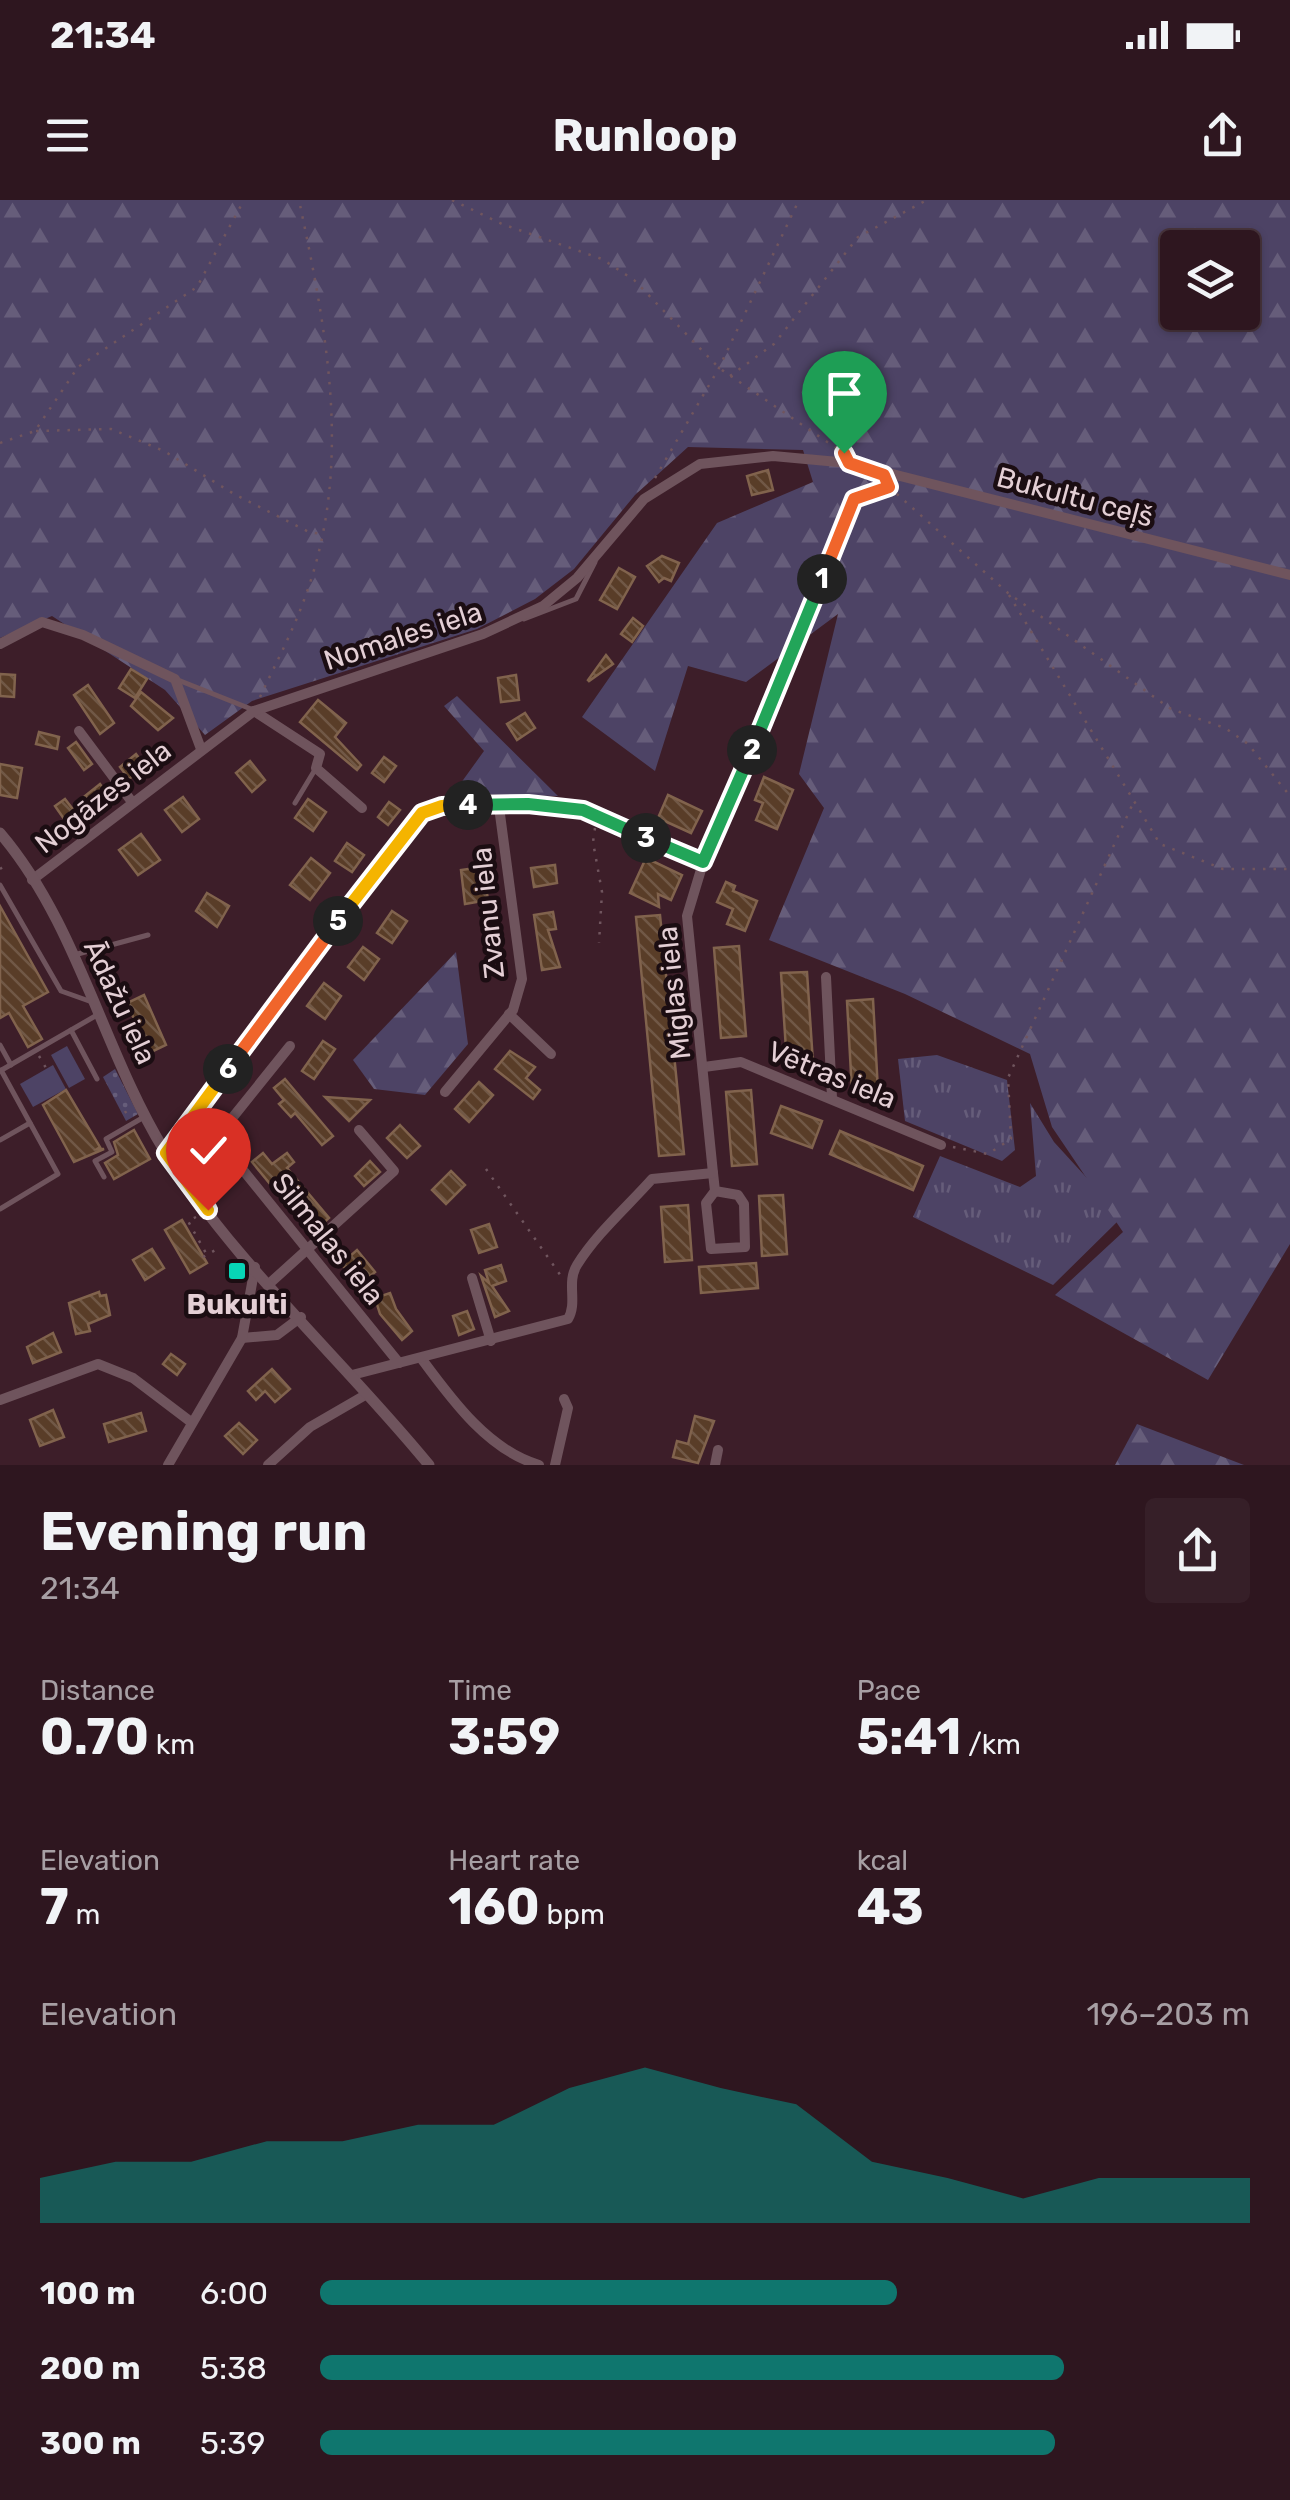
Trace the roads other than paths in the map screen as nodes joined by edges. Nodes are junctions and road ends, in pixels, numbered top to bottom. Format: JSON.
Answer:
{"nodes":[{"id":1,"x":654,"y":492,"type":"joint"},
{"id":2,"x":1290,"y":574,"type":"edge"},
{"id":3,"x":0,"y":644,"type":"edge"},
{"id":4,"x":175,"y":679,"type":"junction"},
{"id":5,"x":254,"y":711,"type":"junction"},
{"id":6,"x":78,"y":731,"type":"dead end"},
{"id":7,"x":758,"y":734,"type":"road end"},
{"id":8,"x":201,"y":749,"type":"junction"},
{"id":9,"x":316,"y":768,"type":"junction"},
{"id":10,"x":132,"y":802,"type":"junction"},
{"id":11,"x":295,"y":803,"type":"dead end"},
{"id":12,"x":499,"y":806,"type":"junction"},
{"id":13,"x":362,"y":808,"type":"dead end"},
{"id":14,"x":0,"y":833,"type":"edge"},
{"id":15,"x":703,"y":862,"type":"junction"},
{"id":16,"x":32,"y":880,"type":"junction"},
{"id":17,"x":0,"y":884,"type":"edge"},
{"id":18,"x":148,"y":935,"type":"dead end"},
{"id":19,"x":72,"y":956,"type":"junction"},
{"id":20,"x":826,"y":977,"type":"dead end"},
{"id":21,"x":94,"y":1009,"type":"junction"},
{"id":22,"x":509,"y":1014,"type":"junction"},
{"id":23,"x":71,"y":1030,"type":"junction"},
{"id":24,"x":0,"y":1045,"type":"edge"},
{"id":25,"x":290,"y":1046,"type":"dead end"},
{"id":26,"x":551,"y":1054,"type":"dead end"},
{"id":27,"x":11,"y":1064,"type":"junction"},
{"id":28,"x":704,"y":1067,"type":"junction"},
{"id":29,"x":1,"y":1070,"type":"edge"},
{"id":30,"x":98,"y":1079,"type":"dead end"},
{"id":31,"x":445,"y":1092,"type":"dead end"},
{"id":32,"x":832,"y":1098,"type":"junction"},
{"id":33,"x":146,"y":1115,"type":"junction"},
{"id":34,"x":30,"y":1123,"type":"junction"},
{"id":35,"x":358,"y":1130,"type":"dead end"},
{"id":36,"x":0,"y":1140,"type":"edge"},
{"id":37,"x":941,"y":1145,"type":"road end"},
{"id":38,"x":166,"y":1153,"type":"junction"},
{"id":39,"x":713,"y":1173,"type":"junction"},
{"id":40,"x":104,"y":1177,"type":"dead end"},
{"id":41,"x":715,"y":1191,"type":"junction"},
{"id":42,"x":0,"y":1209,"type":"edge"},
{"id":43,"x":311,"y":1250,"type":"junction"},
{"id":44,"x":255,"y":1267,"type":"junction"},
{"id":45,"x":472,"y":1278,"type":"dead end"},
{"id":46,"x":270,"y":1283,"type":"junction"},
{"id":47,"x":301,"y":1318,"type":"junction"},
{"id":48,"x":242,"y":1338,"type":"junction"},
{"id":49,"x":491,"y":1340,"type":"junction"},
{"id":50,"x":421,"y":1358,"type":"junction"},
{"id":51,"x":399,"y":1363,"type":"junction"},
{"id":52,"x":352,"y":1375,"type":"junction"},
{"id":53,"x":367,"y":1394,"type":"junction"},
{"id":54,"x":564,"y":1398,"type":"dead end"},
{"id":55,"x":0,"y":1400,"type":"edge"},
{"id":56,"x":191,"y":1422,"type":"junction"},
{"id":57,"x":718,"y":1450,"type":"dead end"},
{"id":58,"x":168,"y":1465,"type":"edge"},
{"id":59,"x":268,"y":1465,"type":"edge"},
{"id":60,"x":429,"y":1465,"type":"edge"},
{"id":61,"x":539,"y":1465,"type":"edge"},
{"id":62,"x":555,"y":1465,"type":"edge"},
{"id":63,"x":715,"y":1465,"type":"edge"}],
"edges":[{"from":1,"to":2,"type":"street","name":"Bukultu ceļš"},
{"from":1,"to":5,"type":"street","name":"Nomales iela"},
{"from":3,"to":4,"type":"street"},
{"from":4,"to":5,"type":"lane"},
{"from":4,"to":8,"type":"street"},
{"from":5,"to":8,"type":"street","name":"Nomales iela"},
{"from":5,"to":9,"type":"street"},
{"from":6,"to":10,"type":"street"},
{"from":7,"to":15,"type":"street","name":"Miglas iela"},
{"from":8,"to":10,"type":"street","name":"Nogāzes iela"},
{"from":9,"to":11,"type":"lane"},
{"from":9,"to":13,"type":"street"},
{"from":10,"to":16,"type":"street","name":"Nogāzes iela"},
{"from":12,"to":15,"type":"street"},
{"from":12,"to":22,"type":"street","name":"Zvanu iela"},
{"from":12,"to":38,"type":"street"},
{"from":14,"to":16,"type":"street","name":"Ādažu iela"},
{"from":15,"to":28,"type":"street","name":"Miglas iela"},
{"from":16,"to":19,"type":"street","name":"Ādažu iela"},
{"from":17,"to":21,"type":"lane"},
{"from":18,"to":19,"type":"lane"},
{"from":19,"to":21,"type":"street","name":"Ādažu iela"},
{"from":20,"to":32,"type":"street"},
{"from":21,"to":23,"type":"lane"},
{"from":21,"to":33,"type":"street","name":"Ādažu iela"},
{"from":22,"to":26,"type":"street","name":"Zvanu iela"},
{"from":22,"to":31,"type":"street","name":"Zvanu iela"},
{"from":23,"to":27,"type":"lane"},
{"from":23,"to":30,"type":"lane"},
{"from":24,"to":27,"type":"lane"},
{"from":25,"to":43,"type":"street","name":"Silmalas iela"},
{"from":27,"to":29,"type":"lane"},
{"from":28,"to":32,"type":"street","name":"Vētras iela"},
{"from":28,"to":39,"type":"street","name":"Miglas iela"},
{"from":29,"to":34,"type":"lane"},
{"from":32,"to":37,"type":"street","name":"Vētras iela"},
{"from":33,"to":38,"type":"street","name":"Ādažu iela"},
{"from":33,"to":40,"type":"lane"},
{"from":34,"to":36,"type":"lane"},
{"from":34,"to":42,"type":"lane"},
{"from":35,"to":43,"type":"street"},
{"from":38,"to":44,"type":"street","name":"Ādažu iela"},
{"from":39,"to":41,"type":"street","name":"Miglas iela"},
{"from":39,"to":49,"type":"street"},
{"from":41,"to":41,"type":"street","name":"Miglas iela"},
{"from":43,"to":46,"type":"street"},
{"from":43,"to":51,"type":"street","name":"Silmalas iela"},
{"from":44,"to":46,"type":"street","name":"Ādažu iela"},
{"from":44,"to":48,"type":"street"},
{"from":45,"to":49,"type":"street"},
{"from":46,"to":47,"type":"street","name":"Ādažu iela"},
{"from":47,"to":48,"type":"street"},
{"from":47,"to":52,"type":"street","name":"Ādažu iela"},
{"from":48,"to":56,"type":"street"},
{"from":49,"to":50,"type":"street"},
{"from":50,"to":51,"type":"street"},
{"from":50,"to":61,"type":"street"},
{"from":51,"to":52,"type":"street"},
{"from":52,"to":53,"type":"street","name":"Ādažu iela"},
{"from":53,"to":59,"type":"street"},
{"from":53,"to":60,"type":"street","name":"Ādažu iela"},
{"from":54,"to":62,"type":"street"},
{"from":55,"to":56,"type":"street"},
{"from":56,"to":58,"type":"street"},
{"from":57,"to":63,"type":"street"}]}
